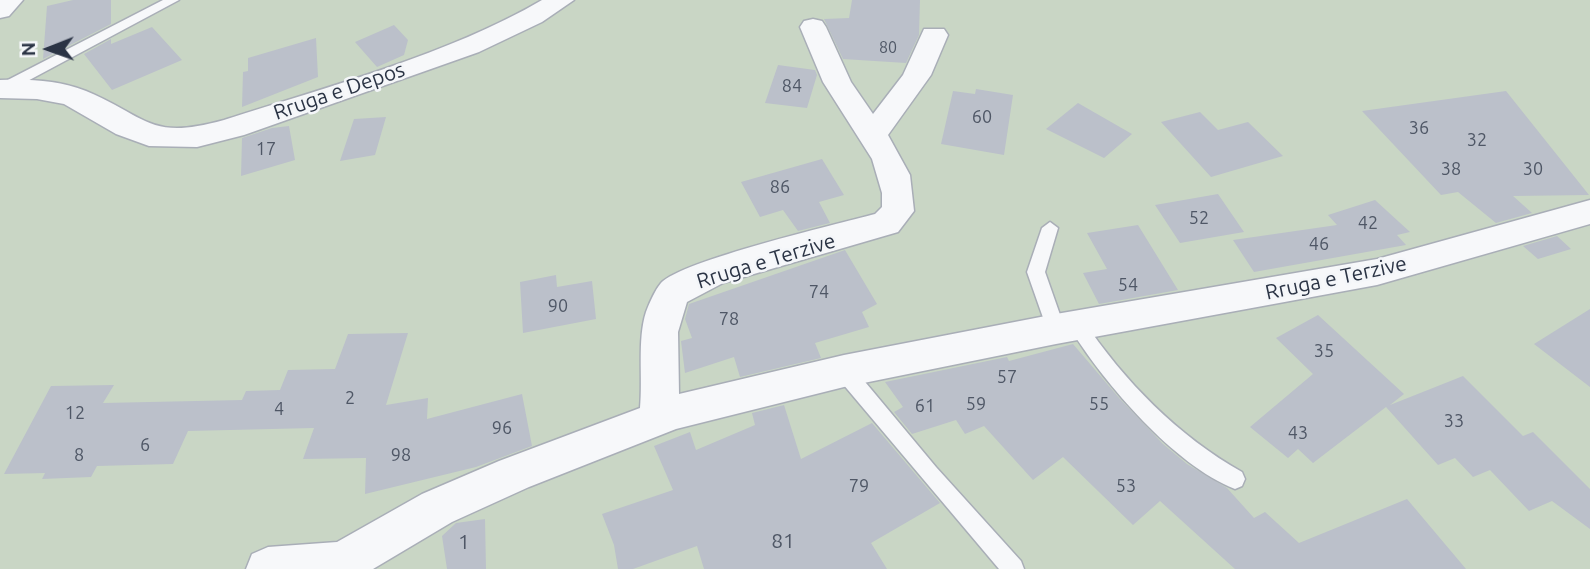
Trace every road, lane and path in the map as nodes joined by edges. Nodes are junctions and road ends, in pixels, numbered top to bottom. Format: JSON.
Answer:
{"nodes":[{"id":1,"x":10,"y":0,"type":"edge"},
{"id":2,"x":173,"y":0,"type":"edge"},
{"id":3,"x":561,"y":0,"type":"edge"},
{"id":4,"x":0,"y":10,"type":"edge"},
{"id":5,"x":813,"y":27,"type":"dead end"},
{"id":6,"x":934,"y":35,"type":"dead end"},
{"id":7,"x":1,"y":89,"type":"edge"},
{"id":8,"x":873,"y":133,"type":"junction"},
{"id":9,"x":1590,"y":212,"type":"edge"},
{"id":10,"x":1050,"y":228,"type":"dead end"},
{"id":11,"x":1067,"y":327,"type":"junction"},
{"id":12,"x":844,"y":371,"type":"junction"},
{"id":13,"x":658,"y":419,"type":"junction"},
{"id":14,"x":1235,"y":479,"type":"dead end"},
{"id":15,"x":341,"y":566,"type":"edge"},
{"id":16,"x":268,"y":569,"type":"edge"},
{"id":17,"x":1013,"y":569,"type":"edge"}],
"edges":[{"from":1,"to":4,"type":"street"},
{"from":2,"to":7,"type":"lane"},
{"from":3,"to":7,"type":"street","name":"Rruga e Depos"},
{"from":5,"to":8,"type":"street","name":"Rruga e Terzive"},
{"from":6,"to":8,"type":"street"},
{"from":8,"to":13,"type":"street","name":"Rruga e Terzive"},
{"from":9,"to":11,"type":"street","name":"Rruga e Terzive"},
{"from":10,"to":11,"type":"lane"},
{"from":11,"to":12,"type":"street","name":"Rruga e Terzive"},
{"from":11,"to":14,"type":"lane"},
{"from":12,"to":13,"type":"street","name":"Rruga e Terzive"},
{"from":12,"to":17,"type":"lane"},
{"from":13,"to":15,"type":"street","name":"Rruga e Terzive"},
{"from":15,"to":16,"type":"street"}]}
